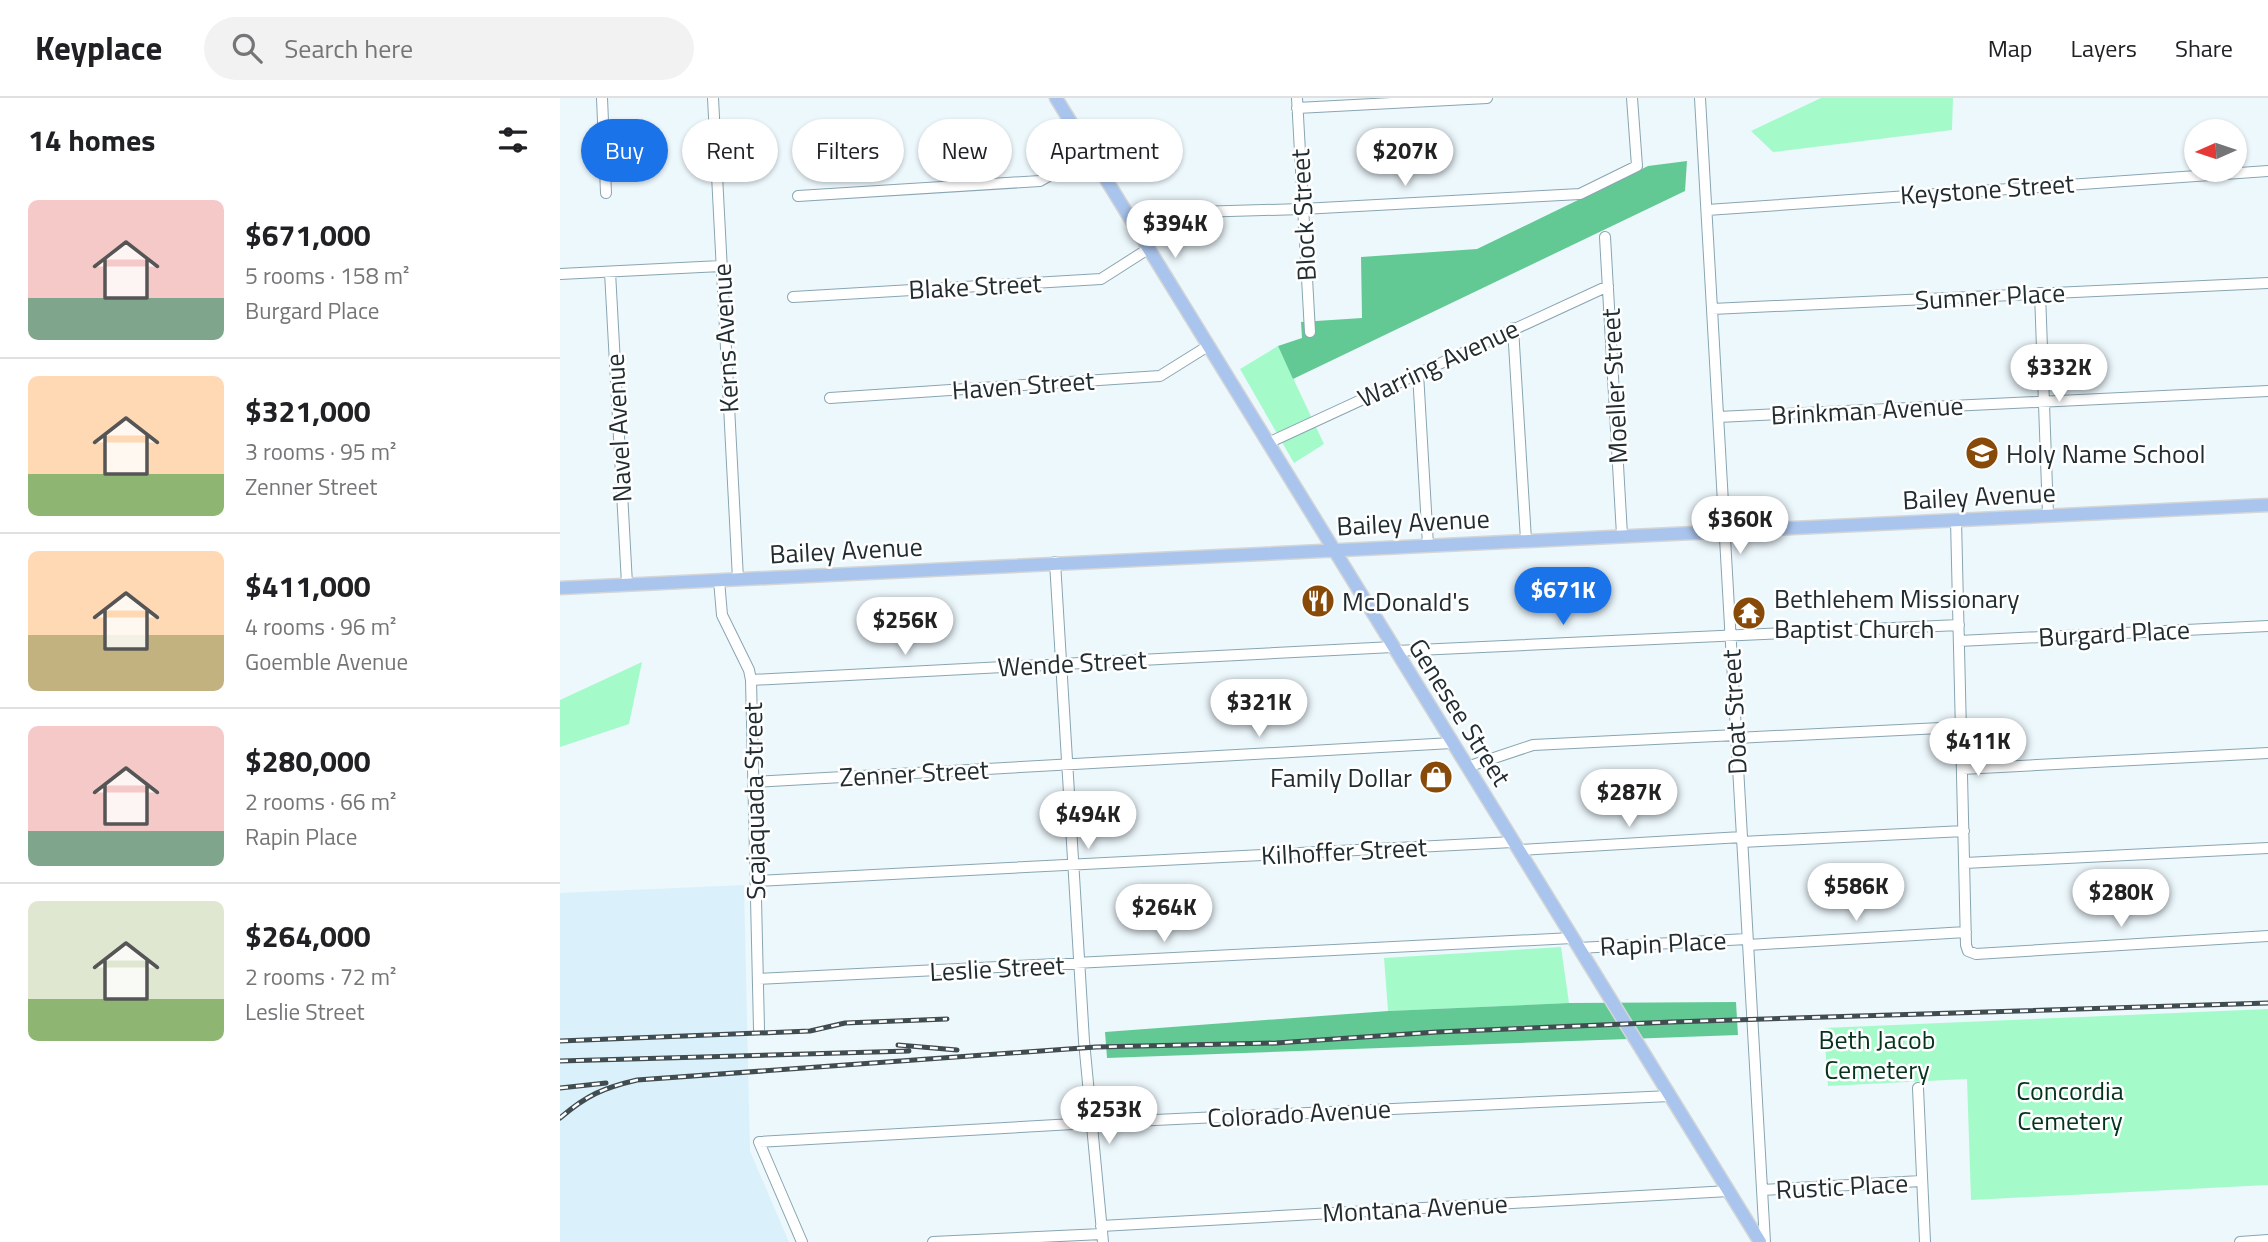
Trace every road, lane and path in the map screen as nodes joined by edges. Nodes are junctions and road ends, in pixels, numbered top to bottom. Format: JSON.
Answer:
{"nodes":[{"id":1,"x":603,"y":98,"type":"edge"},
{"id":2,"x":713,"y":98,"type":"edge"},
{"id":3,"x":1056,"y":98,"type":"edge"},
{"id":4,"x":1487,"y":98,"type":"edge"},
{"id":5,"x":1632,"y":98,"type":"edge"},
{"id":6,"x":1700,"y":98,"type":"edge"},
{"id":7,"x":1297,"y":103,"type":"edge"},
{"id":8,"x":1069,"y":119,"type":"edge"},
{"id":9,"x":2268,"y":171,"type":"edge"},
{"id":10,"x":1026,"y":182,"type":"edge"},
{"id":11,"x":1107,"y":182,"type":"edge"},
{"id":12,"x":606,"y":193,"type":"dead end"},
{"id":13,"x":798,"y":196,"type":"dead end"},
{"id":14,"x":1302,"y":208,"type":"junction"},
{"id":15,"x":1707,"y":209,"type":"junction"},
{"id":16,"x":1127,"y":214,"type":"junction"},
{"id":17,"x":1605,"y":237,"type":"dead end"},
{"id":18,"x":1149,"y":249,"type":"junction"},
{"id":19,"x":721,"y":266,"type":"junction"},
{"id":20,"x":610,"y":272,"type":"junction"},
{"id":21,"x":560,"y":274,"type":"edge"},
{"id":22,"x":2268,"y":283,"type":"edge"},
{"id":23,"x":1608,"y":286,"type":"junction"},
{"id":24,"x":2040,"y":293,"type":"junction"},
{"id":25,"x":793,"y":297,"type":"dead end"},
{"id":26,"x":1712,"y":309,"type":"junction"},
{"id":27,"x":1513,"y":328,"type":"junction"},
{"id":28,"x":1310,"y":332,"type":"dead end"},
{"id":29,"x":1208,"y":346,"type":"junction"},
{"id":30,"x":1418,"y":373,"type":"junction"},
{"id":31,"x":2268,"y":391,"type":"edge"},
{"id":32,"x":830,"y":398,"type":"dead end"},
{"id":33,"x":2044,"y":402,"type":"junction"},
{"id":34,"x":1718,"y":417,"type":"junction"},
{"id":35,"x":1268,"y":443,"type":"junction"},
{"id":36,"x":2268,"y":505,"type":"edge"},
{"id":37,"x":2048,"y":515,"type":"junction"},
{"id":38,"x":1956,"y":520,"type":"junction"},
{"id":39,"x":1723,"y":531,"type":"junction"},
{"id":40,"x":1622,"y":535,"type":"junction"},
{"id":41,"x":1526,"y":540,"type":"junction"},
{"id":42,"x":1428,"y":544,"type":"junction"},
{"id":43,"x":1333,"y":549,"type":"junction"},
{"id":44,"x":1055,"y":562,"type":"junction"},
{"id":45,"x":738,"y":579,"type":"junction"},
{"id":46,"x":719,"y":580,"type":"junction"},
{"id":47,"x":627,"y":584,"type":"junction"},
{"id":48,"x":560,"y":588,"type":"edge"},
{"id":49,"x":1959,"y":625,"type":"junction"},
{"id":50,"x":2268,"y":626,"type":"edge"},
{"id":51,"x":1730,"y":635,"type":"junction"},
{"id":52,"x":1959,"y":640,"type":"junction"},
{"id":53,"x":1394,"y":649,"type":"junction"},
{"id":54,"x":1062,"y":664,"type":"junction"},
{"id":55,"x":751,"y":680,"type":"junction"},
{"id":56,"x":1961,"y":727,"type":"junction"},
{"id":57,"x":1736,"y":736,"type":"junction"},
{"id":58,"x":1452,"y":743,"type":"junction"},
{"id":59,"x":2268,"y":752,"type":"edge"},
{"id":60,"x":1068,"y":765,"type":"junction"},
{"id":61,"x":1467,"y":767,"type":"junction"},
{"id":62,"x":1962,"y":769,"type":"junction"},
{"id":63,"x":754,"y":782,"type":"junction"},
{"id":64,"x":1964,"y":831,"type":"junction"},
{"id":65,"x":1742,"y":839,"type":"junction"},
{"id":66,"x":1516,"y":846,"type":"junction"},
{"id":67,"x":2268,"y":848,"type":"edge"},
{"id":68,"x":1965,"y":863,"type":"junction"},
{"id":69,"x":1074,"y":865,"type":"junction"},
{"id":70,"x":757,"y":881,"type":"junction"},
{"id":71,"x":1966,"y":932,"type":"junction"},
{"id":72,"x":2268,"y":936,"type":"edge"},
{"id":73,"x":1748,"y":942,"type":"junction"},
{"id":74,"x":1575,"y":943,"type":"junction"},
{"id":75,"x":1079,"y":964,"type":"junction"},
{"id":76,"x":758,"y":979,"type":"junction"},
{"id":77,"x":759,"y":1029,"type":"dead end"},
{"id":78,"x":1919,"y":1088,"type":"dead end"},
{"id":79,"x":1670,"y":1096,"type":"junction"},
{"id":80,"x":1091,"y":1123,"type":"junction"},
{"id":81,"x":1921,"y":1181,"type":"junction"},
{"id":82,"x":1762,"y":1190,"type":"junction"},
{"id":83,"x":1729,"y":1191,"type":"junction"},
{"id":84,"x":1102,"y":1234,"type":"edge"},
{"id":85,"x":2268,"y":1240,"type":"edge"},
{"id":86,"x":802,"y":1242,"type":"edge"},
{"id":87,"x":933,"y":1242,"type":"edge"},
{"id":88,"x":1762,"y":1242,"type":"edge"},
{"id":89,"x":1925,"y":1242,"type":"edge"},
{"id":90,"x":2240,"y":1242,"type":"edge"}],
"edges":[{"from":1,"to":12,"type":"street"},
{"from":2,"to":19,"type":"street","name":"Kerns Avenue"},
{"from":3,"to":8,"type":"main road","name":"Genesee Street"},
{"from":4,"to":7,"type":"street"},
{"from":5,"to":14,"type":"street"},
{"from":6,"to":15,"type":"street","name":"Doat Street"},
{"from":7,"to":14,"type":"street","name":"Block Street"},
{"from":9,"to":15,"type":"street","name":"Keystone Street"},
{"from":10,"to":13,"type":"street"},
{"from":11,"to":16,"type":"main road","name":"Genesee Street"},
{"from":14,"to":16,"type":"street"},
{"from":14,"to":28,"type":"street","name":"Block Street"},
{"from":15,"to":26,"type":"street","name":"Doat Street"},
{"from":16,"to":18,"type":"main road","name":"Genesee Street"},
{"from":17,"to":23,"type":"street","name":"Moeller Street"},
{"from":18,"to":25,"type":"street","name":"Blake Street"},
{"from":18,"to":29,"type":"main road","name":"Genesee Street"},
{"from":19,"to":20,"type":"street"},
{"from":19,"to":45,"type":"street","name":"Kerns Avenue"},
{"from":20,"to":21,"type":"street"},
{"from":20,"to":47,"type":"street","name":"Navel Avenue"},
{"from":22,"to":24,"type":"street","name":"Sumner Place"},
{"from":23,"to":27,"type":"street","name":"Warring Avenue"},
{"from":23,"to":40,"type":"street","name":"Moeller Street"},
{"from":24,"to":26,"type":"street","name":"Sumner Place"},
{"from":24,"to":33,"type":"street"},
{"from":26,"to":34,"type":"street","name":"Doat Street"},
{"from":27,"to":30,"type":"street","name":"Warring Avenue"},
{"from":27,"to":41,"type":"street"},
{"from":29,"to":32,"type":"street","name":"Haven Street"},
{"from":29,"to":35,"type":"main road","name":"Genesee Street"},
{"from":30,"to":35,"type":"street","name":"Warring Avenue"},
{"from":30,"to":42,"type":"street"},
{"from":31,"to":33,"type":"street","name":"Brinkman Avenue"},
{"from":33,"to":34,"type":"street","name":"Brinkman Avenue"},
{"from":33,"to":37,"type":"street"},
{"from":34,"to":39,"type":"street","name":"Doat Street"},
{"from":35,"to":43,"type":"main road","name":"Genesee Street"},
{"from":36,"to":37,"type":"main road","name":"Bailey Avenue"},
{"from":37,"to":38,"type":"main road","name":"Bailey Avenue"},
{"from":38,"to":39,"type":"main road","name":"Bailey Avenue"},
{"from":38,"to":49,"type":"street"},
{"from":39,"to":40,"type":"main road","name":"Bailey Avenue"},
{"from":39,"to":51,"type":"street","name":"Doat Street"},
{"from":40,"to":41,"type":"main road","name":"Bailey Avenue"},
{"from":41,"to":42,"type":"main road","name":"Bailey Avenue"},
{"from":42,"to":43,"type":"main road","name":"Bailey Avenue"},
{"from":43,"to":44,"type":"main road","name":"Bailey Avenue"},
{"from":43,"to":53,"type":"main road","name":"Genesee Street"},
{"from":44,"to":45,"type":"main road","name":"Bailey Avenue"},
{"from":44,"to":54,"type":"street"},
{"from":45,"to":46,"type":"main road","name":"Bailey Avenue"},
{"from":46,"to":47,"type":"main road","name":"Bailey Avenue"},
{"from":46,"to":55,"type":"street","name":"Scajaquada Street"},
{"from":47,"to":48,"type":"main road","name":"Bailey Avenue"},
{"from":49,"to":51,"type":"street"},
{"from":49,"to":52,"type":"street"},
{"from":50,"to":52,"type":"street","name":"Burgard Place"},
{"from":51,"to":53,"type":"street"},
{"from":51,"to":57,"type":"street","name":"Doat Street"},
{"from":52,"to":56,"type":"street"},
{"from":53,"to":54,"type":"street","name":"Wende Street"},
{"from":53,"to":58,"type":"main road","name":"Genesee Street"},
{"from":54,"to":55,"type":"street","name":"Wende Street"},
{"from":54,"to":60,"type":"street"},
{"from":55,"to":63,"type":"street","name":"Scajaquada Street"},
{"from":56,"to":57,"type":"street"},
{"from":56,"to":62,"type":"street"},
{"from":57,"to":61,"type":"street"},
{"from":57,"to":65,"type":"street","name":"Doat Street"},
{"from":58,"to":60,"type":"street","name":"Zenner Street"},
{"from":58,"to":61,"type":"main road","name":"Genesee Street"},
{"from":59,"to":62,"type":"street"},
{"from":60,"to":63,"type":"street","name":"Zenner Street"},
{"from":60,"to":69,"type":"street"},
{"from":61,"to":66,"type":"main road","name":"Genesee Street"},
{"from":62,"to":64,"type":"street"},
{"from":63,"to":70,"type":"street","name":"Scajaquada Street"},
{"from":64,"to":65,"type":"street","name":"Kilhoffer Street"},
{"from":64,"to":68,"type":"street"},
{"from":65,"to":66,"type":"street","name":"Kilhoffer Street"},
{"from":65,"to":73,"type":"street","name":"Doat Street"},
{"from":66,"to":69,"type":"street","name":"Kilhoffer Street"},
{"from":66,"to":74,"type":"main road","name":"Genesee Street"},
{"from":67,"to":68,"type":"street"},
{"from":68,"to":71,"type":"street"},
{"from":69,"to":70,"type":"street","name":"Kilhoffer Street"},
{"from":69,"to":75,"type":"street"},
{"from":70,"to":76,"type":"street","name":"Scajaquada Street"},
{"from":71,"to":72,"type":"street"},
{"from":71,"to":73,"type":"street","name":"Rapin Place"},
{"from":73,"to":74,"type":"street","name":"Rapin Place"},
{"from":73,"to":82,"type":"street","name":"Doat Street"},
{"from":74,"to":75,"type":"street","name":"Leslie Street"},
{"from":74,"to":79,"type":"main road","name":"Genesee Street"},
{"from":75,"to":76,"type":"street","name":"Leslie Street"},
{"from":75,"to":80,"type":"street"},
{"from":76,"to":77,"type":"street","name":"Scajaquada Street"},
{"from":78,"to":81,"type":"street"},
{"from":79,"to":80,"type":"street","name":"Colorado Avenue"},
{"from":79,"to":83,"type":"main road","name":"Genesee Street"},
{"from":80,"to":84,"type":"street"},
{"from":80,"to":86,"type":"street","name":"Colorado Avenue"},
{"from":81,"to":82,"type":"street","name":"Rustic Place"},
{"from":81,"to":89,"type":"street"},
{"from":82,"to":88,"type":"street","name":"Doat Street"},
{"from":83,"to":84,"type":"street","name":"Montana Avenue"},
{"from":83,"to":88,"type":"main road","name":"Genesee Street"},
{"from":84,"to":87,"type":"street","name":"Montana Avenue"},
{"from":85,"to":90,"type":"street"}]}
